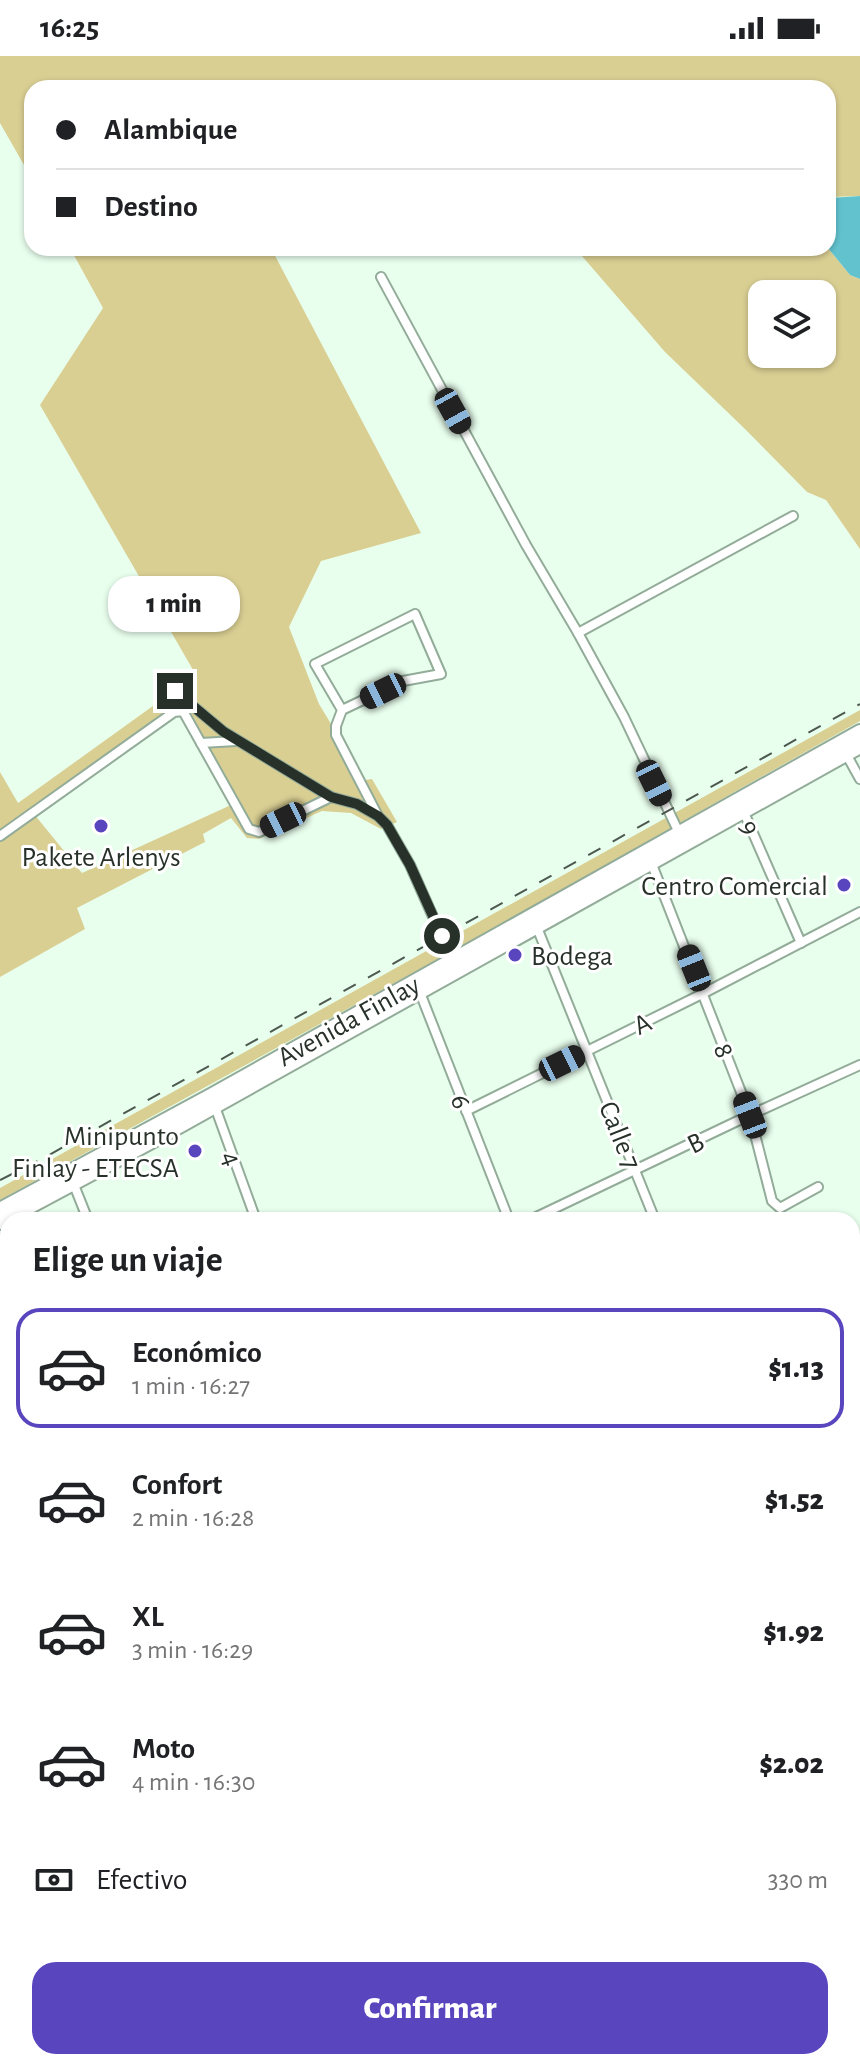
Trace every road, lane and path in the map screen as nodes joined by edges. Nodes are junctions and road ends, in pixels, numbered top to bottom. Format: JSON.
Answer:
{"nodes":[{"id":1,"x":381,"y":277,"type":"dead end"},
{"id":2,"x":793,"y":516,"type":"dead end"},
{"id":3,"x":578,"y":633,"type":"junction"},
{"id":4,"x":175,"y":691,"type":"dead end"},
{"id":5,"x":342,"y":710,"type":"junction"},
{"id":6,"x":860,"y":732,"type":"edge"},
{"id":7,"x":238,"y":741,"type":"junction"},
{"id":8,"x":201,"y":743,"type":"junction"},
{"id":9,"x":860,"y":746,"type":"edge"},
{"id":10,"x":843,"y":749,"type":"junction"},
{"id":11,"x":860,"y":779,"type":"edge"},
{"id":12,"x":331,"y":797,"type":"junction"},
{"id":13,"x":741,"y":805,"type":"junction"},
{"id":14,"x":378,"y":816,"type":"junction"},
{"id":15,"x":0,"y":836,"type":"edge"},
{"id":16,"x":682,"y":839,"type":"junction"},
{"id":17,"x":649,"y":858,"type":"junction"},
{"id":18,"x":860,"y":912,"type":"edge"},
{"id":19,"x":535,"y":922,"type":"junction"},
{"id":20,"x":801,"y":943,"type":"junction"},
{"id":21,"x":455,"y":966,"type":"junction"},
{"id":22,"x":418,"y":987,"type":"junction"},
{"id":23,"x":704,"y":993,"type":"junction"},
{"id":24,"x":587,"y":1051,"type":"junction"},
{"id":25,"x":860,"y":1065,"type":"edge"},
{"id":26,"x":213,"y":1101,"type":"junction"},
{"id":27,"x":466,"y":1111,"type":"junction"},
{"id":28,"x":750,"y":1115,"type":"junction"},
{"id":29,"x":635,"y":1171,"type":"junction"},
{"id":30,"x":71,"y":1177,"type":"junction"},
{"id":31,"x":818,"y":1187,"type":"dead end"},
{"id":32,"x":0,"y":1210,"type":"edge"},
{"id":33,"x":16,"y":1212,"type":"edge"},
{"id":34,"x":85,"y":1212,"type":"edge"},
{"id":35,"x":253,"y":1212,"type":"edge"},
{"id":36,"x":506,"y":1212,"type":"edge"},
{"id":37,"x":547,"y":1212,"type":"edge"},
{"id":38,"x":652,"y":1212,"type":"edge"}],
"edges":[{"from":1,"to":3,"type":"street"},
{"from":2,"to":3,"type":"street"},
{"from":3,"to":16,"type":"street"},
{"from":4,"to":7,"type":"street"},
{"from":5,"to":5,"type":"street"},
{"from":5,"to":14,"type":"street"},
{"from":6,"to":10,"type":"highway","name":"Avenida Finlay"},
{"from":7,"to":8,"type":"street"},
{"from":7,"to":12,"type":"street"},
{"from":8,"to":12,"type":"street"},
{"from":8,"to":15,"type":"street"},
{"from":9,"to":10,"type":"highway","name":"Avenida Finlay"},
{"from":10,"to":11,"type":"street"},
{"from":10,"to":13,"type":"highway","name":"Avenida Finlay"},
{"from":12,"to":14,"type":"street"},
{"from":13,"to":16,"type":"highway","name":"Avenida Finlay"},
{"from":13,"to":20,"type":"street","name":"9"},
{"from":14,"to":21,"type":"street"},
{"from":16,"to":17,"type":"highway","name":"Avenida Finlay"},
{"from":17,"to":19,"type":"highway","name":"Avenida Finlay"},
{"from":17,"to":23,"type":"street","name":"8"},
{"from":18,"to":20,"type":"street","name":"A"},
{"from":19,"to":21,"type":"highway","name":"Avenida Finlay"},
{"from":19,"to":24,"type":"street","name":"Calle 7"},
{"from":20,"to":23,"type":"street","name":"A"},
{"from":21,"to":22,"type":"highway","name":"Avenida Finlay"},
{"from":22,"to":26,"type":"highway","name":"Avenida Finlay"},
{"from":22,"to":27,"type":"street","name":"6"},
{"from":23,"to":24,"type":"street","name":"A"},
{"from":23,"to":28,"type":"street","name":"8"},
{"from":24,"to":27,"type":"street","name":"A"},
{"from":24,"to":29,"type":"street","name":"Calle 7"},
{"from":25,"to":28,"type":"street","name":"B"},
{"from":26,"to":30,"type":"highway","name":"Avenida Finlay"},
{"from":26,"to":35,"type":"street","name":"4"},
{"from":27,"to":36,"type":"street","name":"6"},
{"from":28,"to":29,"type":"street","name":"B"},
{"from":28,"to":31,"type":"street","name":"8"},
{"from":29,"to":37,"type":"street","name":"B"},
{"from":29,"to":38,"type":"street","name":"Calle 7"},
{"from":30,"to":32,"type":"highway","name":"Avenida Finlay"},
{"from":30,"to":33,"type":"highway","name":"Avenida Finlay"},
{"from":30,"to":34,"type":"street"}]}
